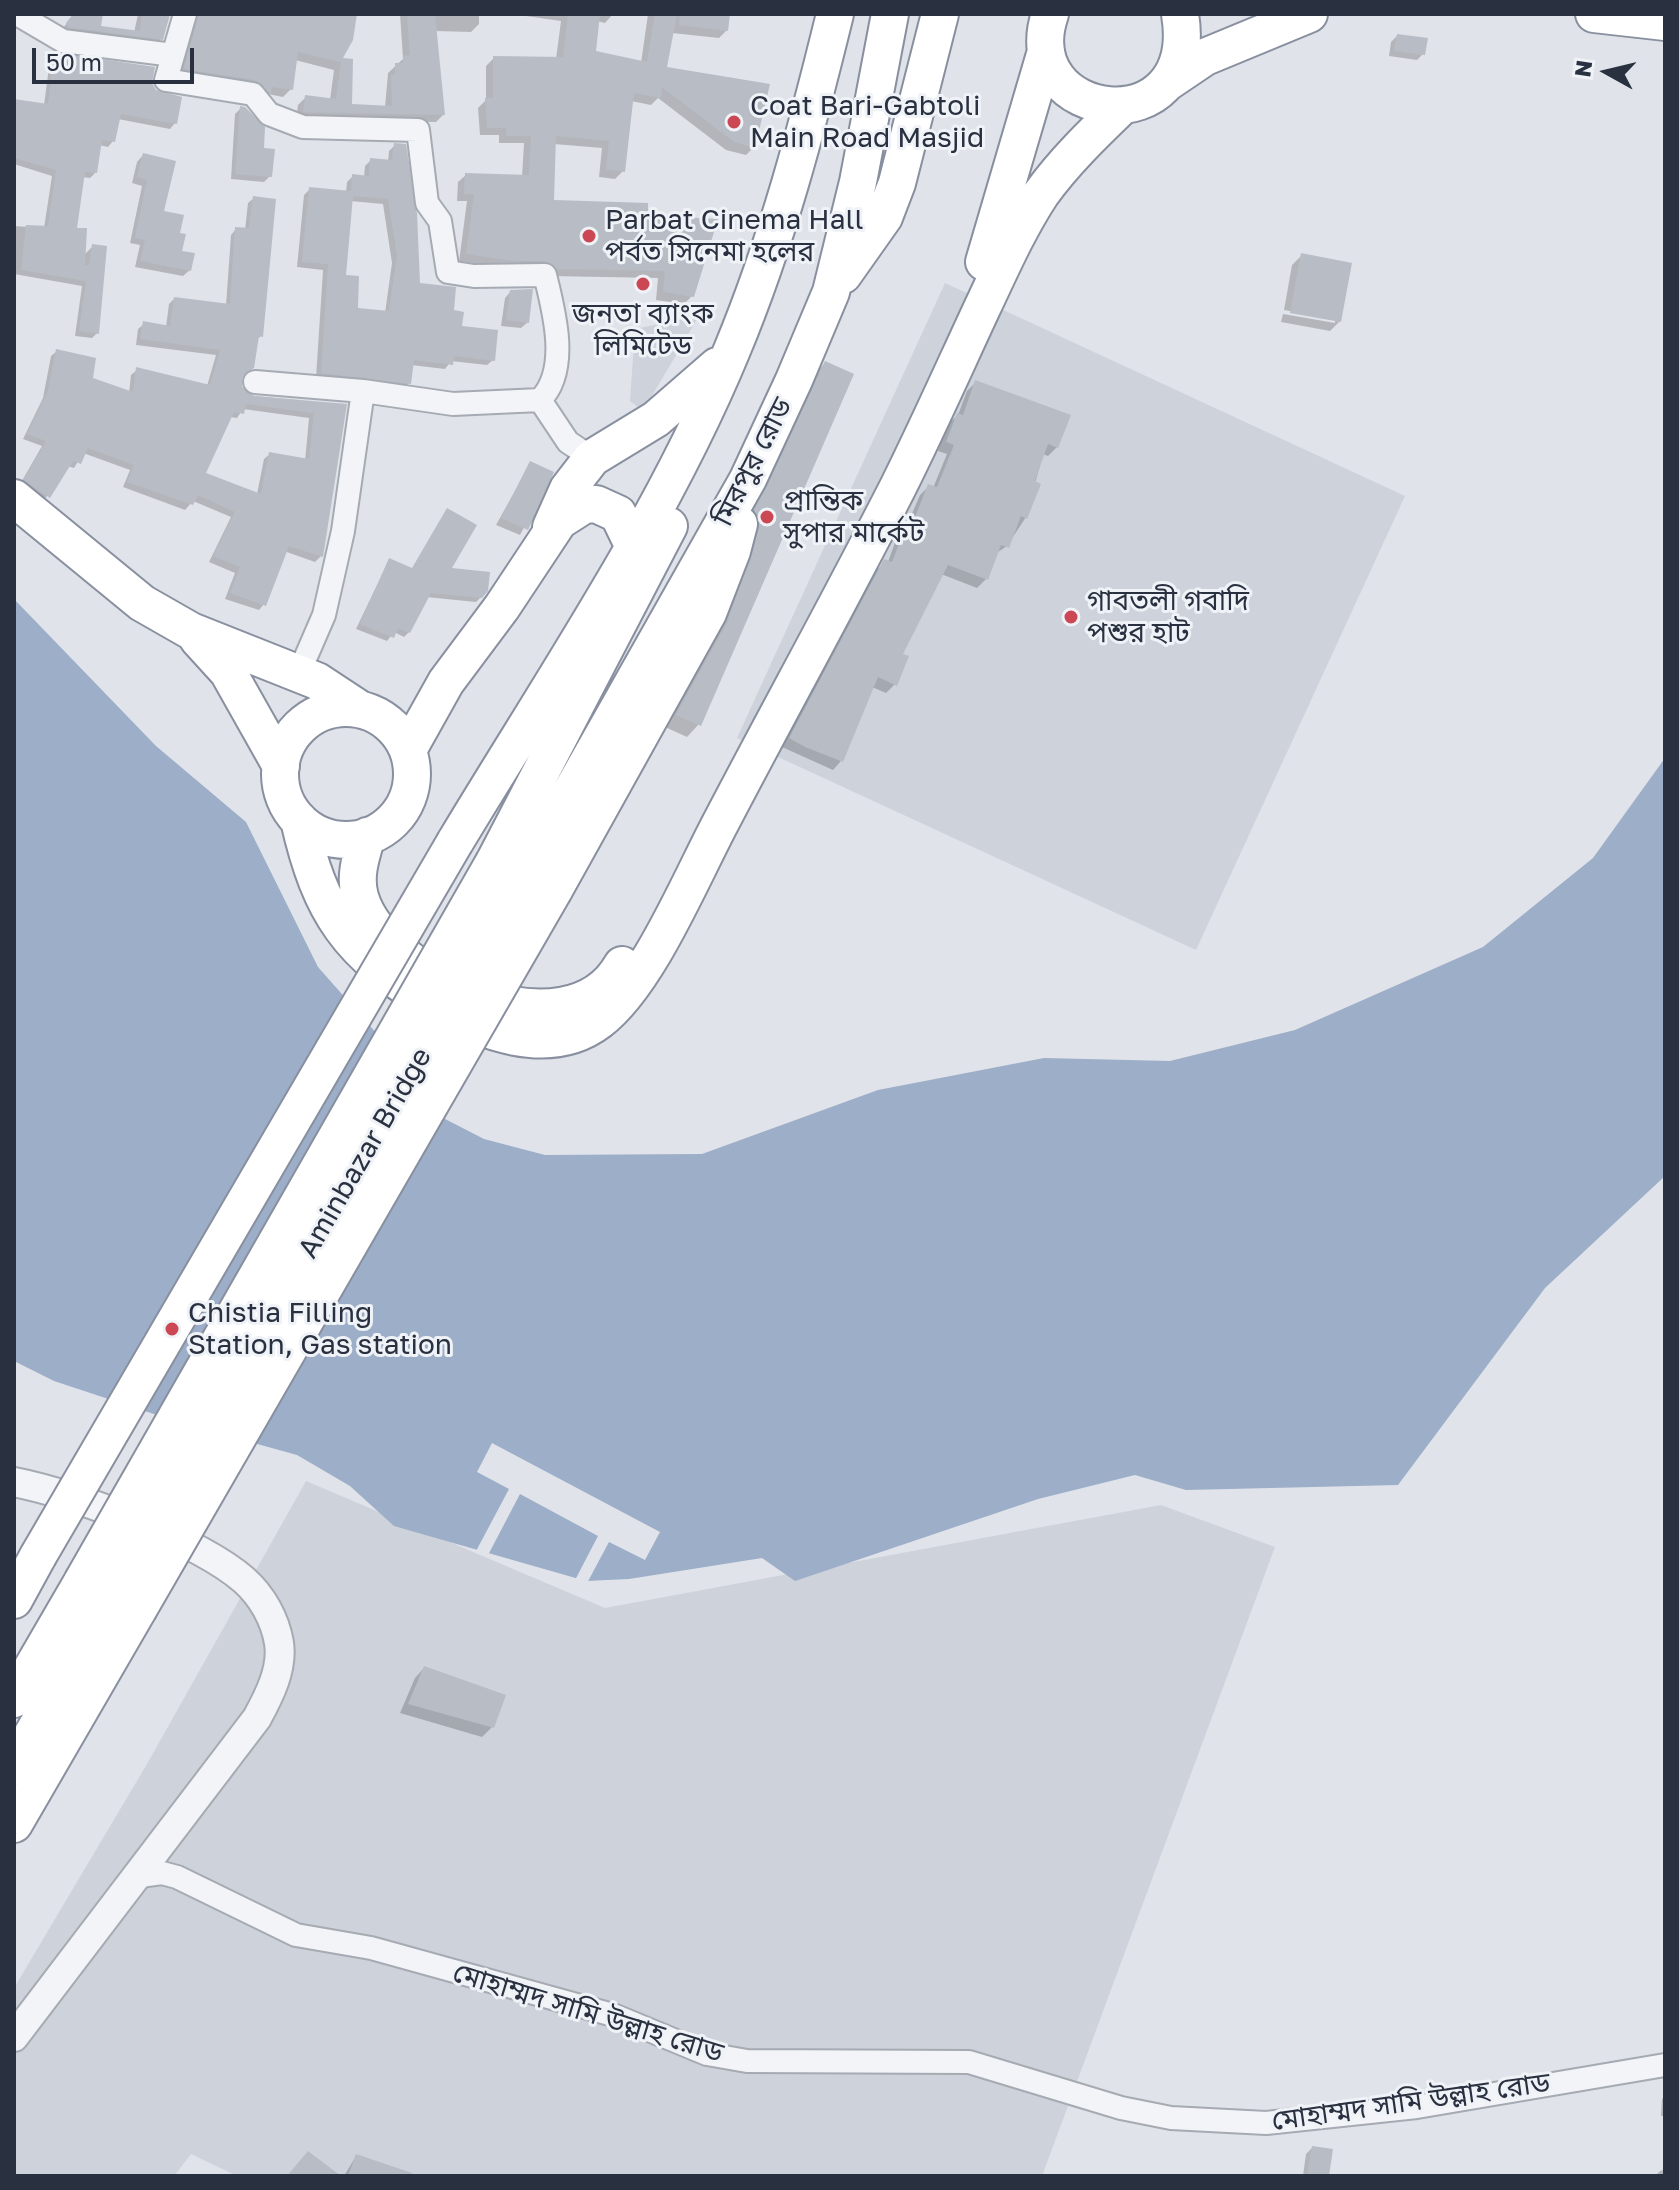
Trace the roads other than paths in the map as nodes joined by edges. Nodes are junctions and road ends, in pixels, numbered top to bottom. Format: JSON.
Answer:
{"nodes":[{"id":1,"x":17,"y":14,"type":"edge"},
{"id":2,"x":185,"y":14,"type":"edge"},
{"id":3,"x":835,"y":14,"type":"edge"},
{"id":4,"x":890,"y":14,"type":"edge"},
{"id":5,"x":940,"y":14,"type":"edge"},
{"id":6,"x":1050,"y":14,"type":"edge"},
{"id":7,"x":1180,"y":14,"type":"edge"},
{"id":8,"x":1309,"y":14,"type":"edge"},
{"id":9,"x":1594,"y":14,"type":"edge"},
{"id":10,"x":1665,"y":22,"type":"edge"},
{"id":11,"x":1046,"y":51,"type":"junction"},
{"id":12,"x":173,"y":55,"type":"junction"},
{"id":13,"x":1168,"y":82,"type":"junction"},
{"id":14,"x":1121,"y":107,"type":"junction"},
{"id":15,"x":831,"y":292,"type":"junction"},
{"id":16,"x":731,"y":353,"type":"junction"},
{"id":17,"x":255,"y":382,"type":"dead end"},
{"id":18,"x":363,"y":391,"type":"junction"},
{"id":19,"x":540,"y":400,"type":"junction"},
{"id":20,"x":592,"y":458,"type":"junction"},
{"id":21,"x":14,"y":498,"type":"edge"},
{"id":22,"x":545,"y":539,"type":"junction"},
{"id":23,"x":633,"y":545,"type":"junction"},
{"id":24,"x":635,"y":595,"type":"junction"},
{"id":25,"x":191,"y":631,"type":"junction"},
{"id":26,"x":298,"y":675,"type":"junction"},
{"id":27,"x":446,"y":682,"type":"junction"},
{"id":28,"x":366,"y":711,"type":"junction"},
{"id":29,"x":408,"y":750,"type":"junction"},
{"id":30,"x":281,"y":766,"type":"junction"},
{"id":31,"x":299,"y":820,"type":"junction"},
{"id":32,"x":367,"y":836,"type":"junction"},
{"id":33,"x":524,"y":876,"type":"junction"},
{"id":34,"x":14,"y":1482,"type":"edge"},
{"id":35,"x":111,"y":1596,"type":"junction"},
{"id":36,"x":14,"y":1600,"type":"edge"},
{"id":37,"x":14,"y":1699,"type":"edge"},
{"id":38,"x":14,"y":1766,"type":"edge"},
{"id":39,"x":14,"y":1824,"type":"edge"},
{"id":40,"x":140,"y":1876,"type":"junction"},
{"id":41,"x":14,"y":2037,"type":"edge"},
{"id":42,"x":1665,"y":2065,"type":"edge"}],
"edges":[{"from":1,"to":12,"type":"street"},
{"from":2,"to":12,"type":"street"},
{"from":3,"to":16,"type":"highway"},
{"from":4,"to":15,"type":"highway","name":"মিরপুর রোড"},
{"from":5,"to":15,"type":"highway"},
{"from":6,"to":11,"type":"highway"},
{"from":7,"to":13,"type":"highway"},
{"from":8,"to":13,"type":"highway"},
{"from":9,"to":10,"type":"highway"},
{"from":11,"to":14,"type":"highway"},
{"from":11,"to":32,"type":"highway"},
{"from":12,"to":19,"type":"street"},
{"from":13,"to":14,"type":"highway"},
{"from":14,"to":31,"type":"highway"},
{"from":15,"to":33,"type":"highway","name":"মিরপুর রোড"},
{"from":16,"to":20,"type":"highway"},
{"from":16,"to":23,"type":"highway"},
{"from":16,"to":24,"type":"highway"},
{"from":17,"to":18,"type":"street"},
{"from":18,"to":19,"type":"street"},
{"from":18,"to":26,"type":"street"},
{"from":19,"to":20,"type":"street"},
{"from":20,"to":22,"type":"highway"},
{"from":21,"to":25,"type":"highway"},
{"from":22,"to":23,"type":"highway"},
{"from":22,"to":27,"type":"highway"},
{"from":23,"to":24,"type":"highway"},
{"from":23,"to":36,"type":"highway","bridge":true},
{"from":24,"to":33,"type":"highway"},
{"from":25,"to":26,"type":"highway"},
{"from":25,"to":30,"type":"highway"},
{"from":26,"to":28,"type":"highway"},
{"from":27,"to":28,"type":"highway"},
{"from":27,"to":29,"type":"highway"},
{"from":28,"to":29,"type":"highway"},
{"from":28,"to":30,"type":"highway"},
{"from":29,"to":32,"type":"highway"},
{"from":30,"to":31,"type":"highway"},
{"from":31,"to":32,"type":"highway"},
{"from":33,"to":35,"type":"highway","name":"Aminbazar Bridge","bridge":true},
{"from":34,"to":40,"type":"street"},
{"from":35,"to":37,"type":"highway"},
{"from":35,"to":38,"type":"highway"},
{"from":35,"to":39,"type":"highway"},
{"from":40,"to":41,"type":"street"},
{"from":40,"to":42,"type":"street","name":"মোহাম্মদ সামি উল্লাহ রোড"}]}
